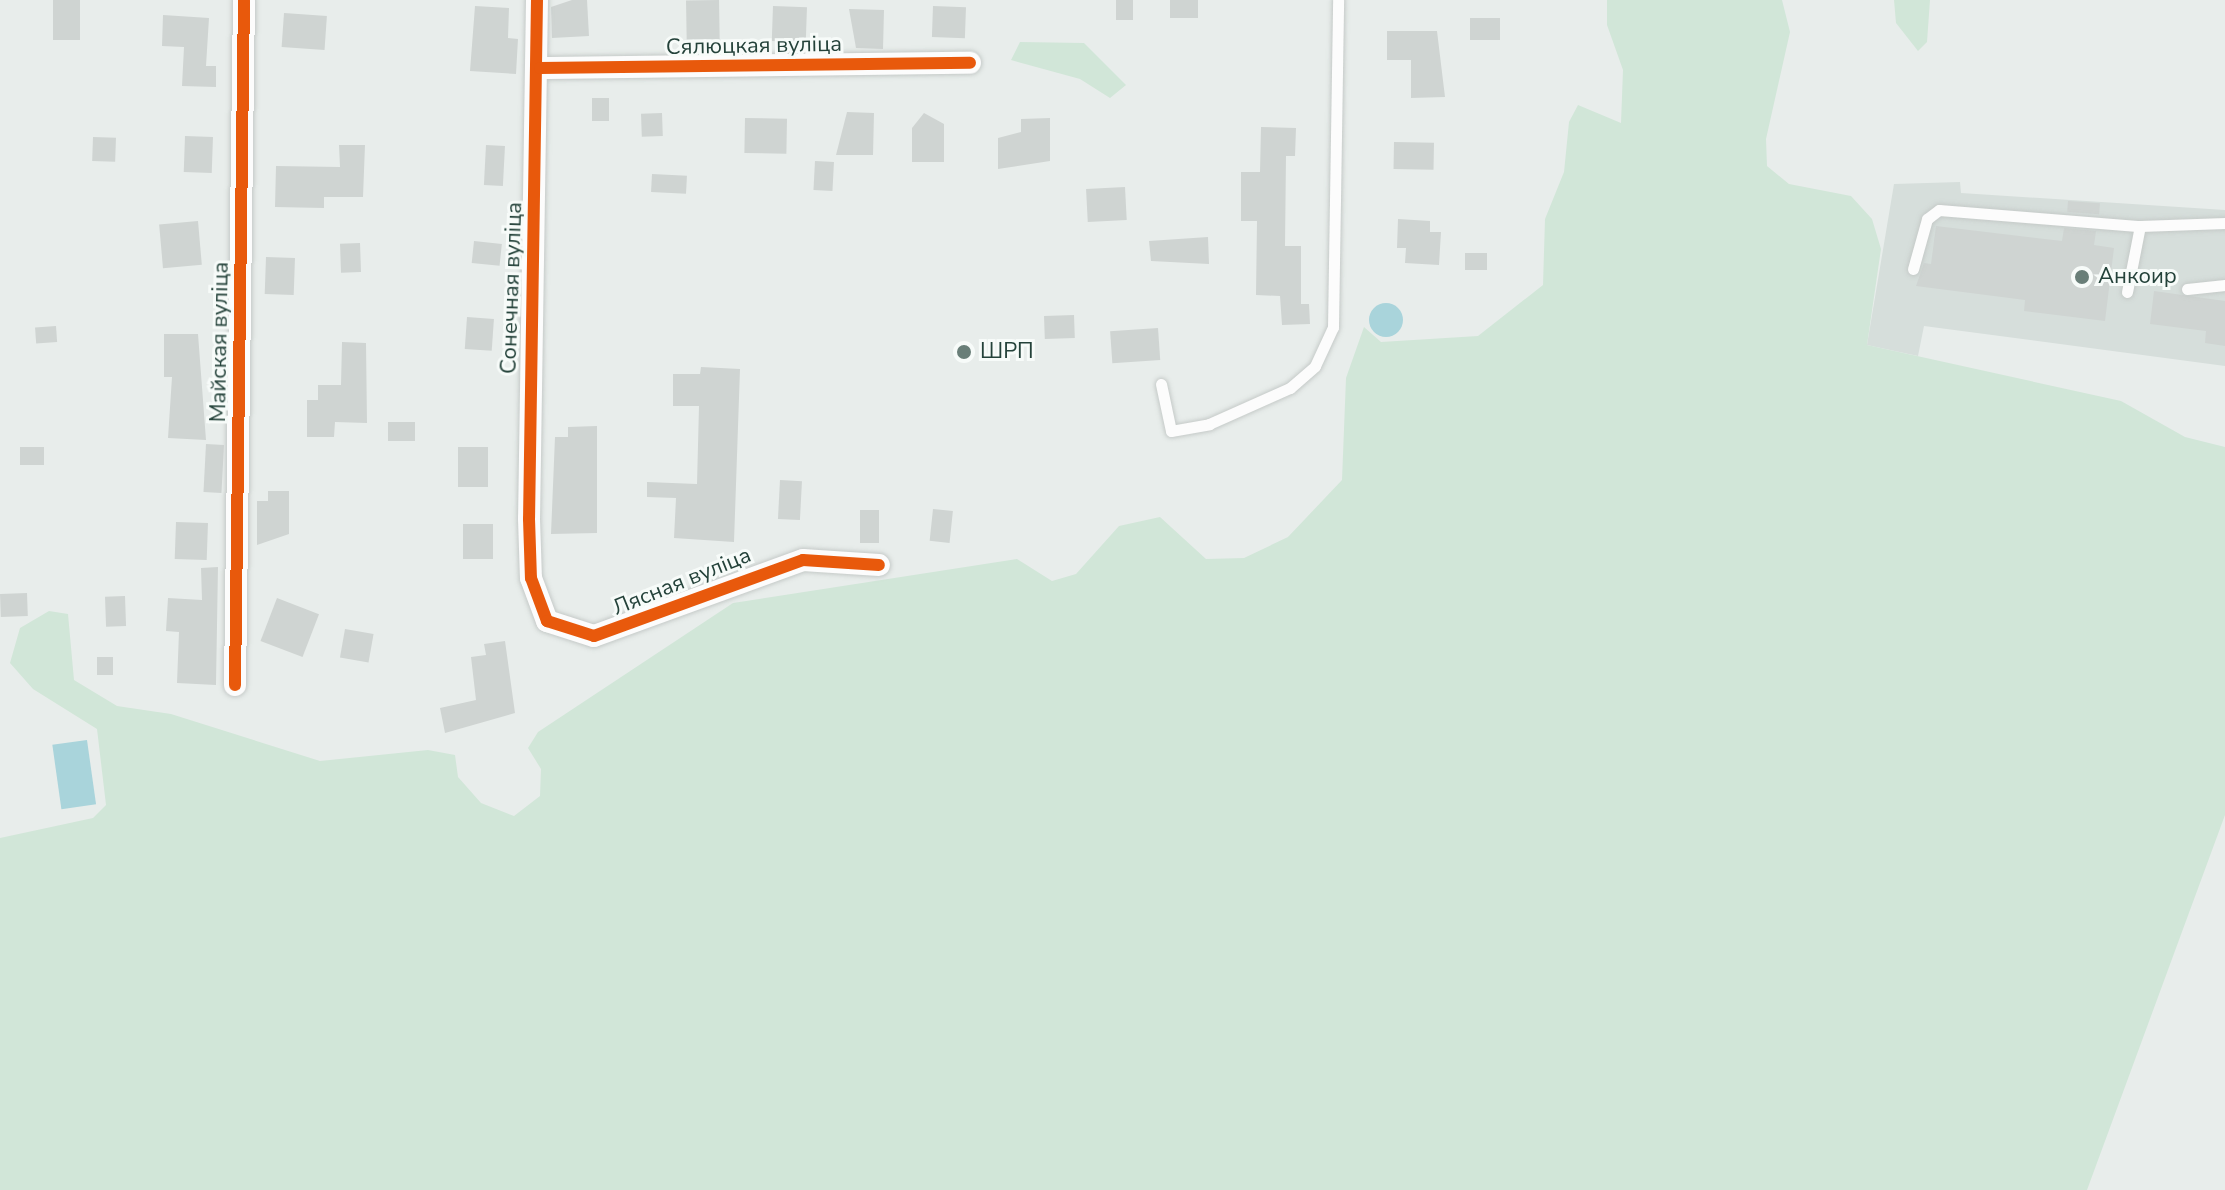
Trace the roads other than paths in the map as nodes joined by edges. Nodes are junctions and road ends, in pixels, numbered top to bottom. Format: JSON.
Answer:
{"nodes":[{"id":1,"x":244,"y":0,"type":"edge"},
{"id":2,"x":537,"y":0,"type":"edge"},
{"id":3,"x":1338,"y":0,"type":"edge"},
{"id":4,"x":970,"y":63,"type":"dead end"},
{"id":5,"x":540,"y":68,"type":"junction"},
{"id":6,"x":2225,"y":223,"type":"edge"},
{"id":7,"x":2140,"y":226,"type":"junction"},
{"id":8,"x":1913,"y":269,"type":"dead end"},
{"id":9,"x":2225,"y":285,"type":"edge"},
{"id":10,"x":2187,"y":289,"type":"dead end"},
{"id":11,"x":2127,"y":292,"type":"dead end"},
{"id":12,"x":1161,"y":384,"type":"dead end"},
{"id":13,"x":879,"y":565,"type":"dead end"},
{"id":14,"x":531,"y":578,"type":"joint"},
{"id":15,"x":235,"y":685,"type":"dead end"}],
"edges":[{"from":1,"to":15,"type":"street","name":"Майская вуліца"},
{"from":2,"to":5,"type":"street","name":"Сонечная вуліца"},
{"from":3,"to":12,"type":"lane"},
{"from":4,"to":5,"type":"street","name":"Сялюцкая вуліца"},
{"from":5,"to":14,"type":"street","name":"Сонечная вуліца"},
{"from":6,"to":7,"type":"lane"},
{"from":7,"to":8,"type":"lane"},
{"from":7,"to":11,"type":"lane"},
{"from":9,"to":10,"type":"lane"},
{"from":13,"to":14,"type":"street","name":"Лясная вуліца"}]}
